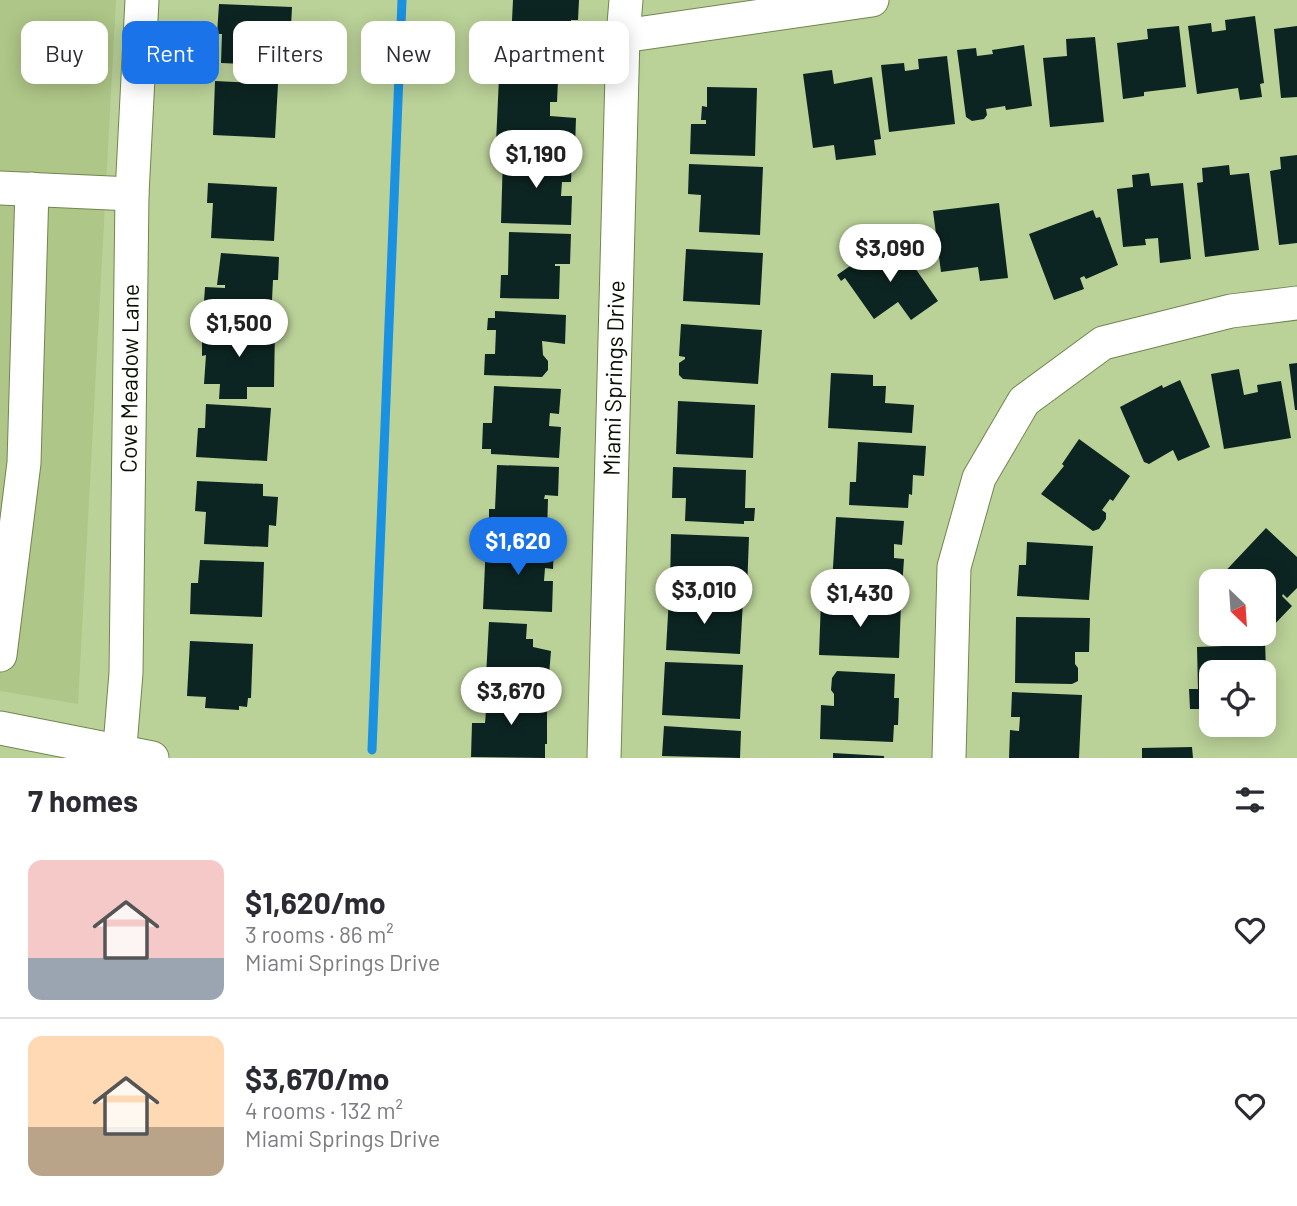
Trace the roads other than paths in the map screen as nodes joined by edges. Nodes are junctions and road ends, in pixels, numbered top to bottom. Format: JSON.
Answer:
{"nodes":[{"id":1,"x":142,"y":0,"type":"edge"},
{"id":2,"x":626,"y":0,"type":"edge"},
{"id":3,"x":872,"y":0,"type":"edge"},
{"id":4,"x":624,"y":21,"type":"edge"},
{"id":5,"x":629,"y":35,"type":"edge"},
{"id":6,"x":622,"y":84,"type":"edge"},
{"id":7,"x":16,"y":189,"type":"edge"},
{"id":8,"x":132,"y":194,"type":"junction"},
{"id":9,"x":1297,"y":303,"type":"edge"},
{"id":10,"x":9,"y":523,"type":"edge"},
{"id":11,"x":0,"y":655,"type":"edge"},
{"id":12,"x":0,"y":729,"type":"edge"},
{"id":13,"x":120,"y":755,"type":"edge"},
{"id":14,"x":152,"y":758,"type":"edge"},
{"id":15,"x":604,"y":758,"type":"edge"},
{"id":16,"x":949,"y":758,"type":"edge"}],
"edges":[{"from":1,"to":8,"type":"street","name":"Cove Meadow Lane"},
{"from":2,"to":4,"type":"street","name":"Miami Springs Drive"},
{"from":3,"to":5,"type":"street"},
{"from":6,"to":15,"type":"street","name":"Miami Springs Drive"},
{"from":7,"to":8,"type":"street"},
{"from":7,"to":10,"type":"street"},
{"from":8,"to":13,"type":"street","name":"Cove Meadow Lane"},
{"from":9,"to":16,"type":"street"},
{"from":10,"to":11,"type":"street"},
{"from":12,"to":13,"type":"street"},
{"from":13,"to":14,"type":"street"}]}
